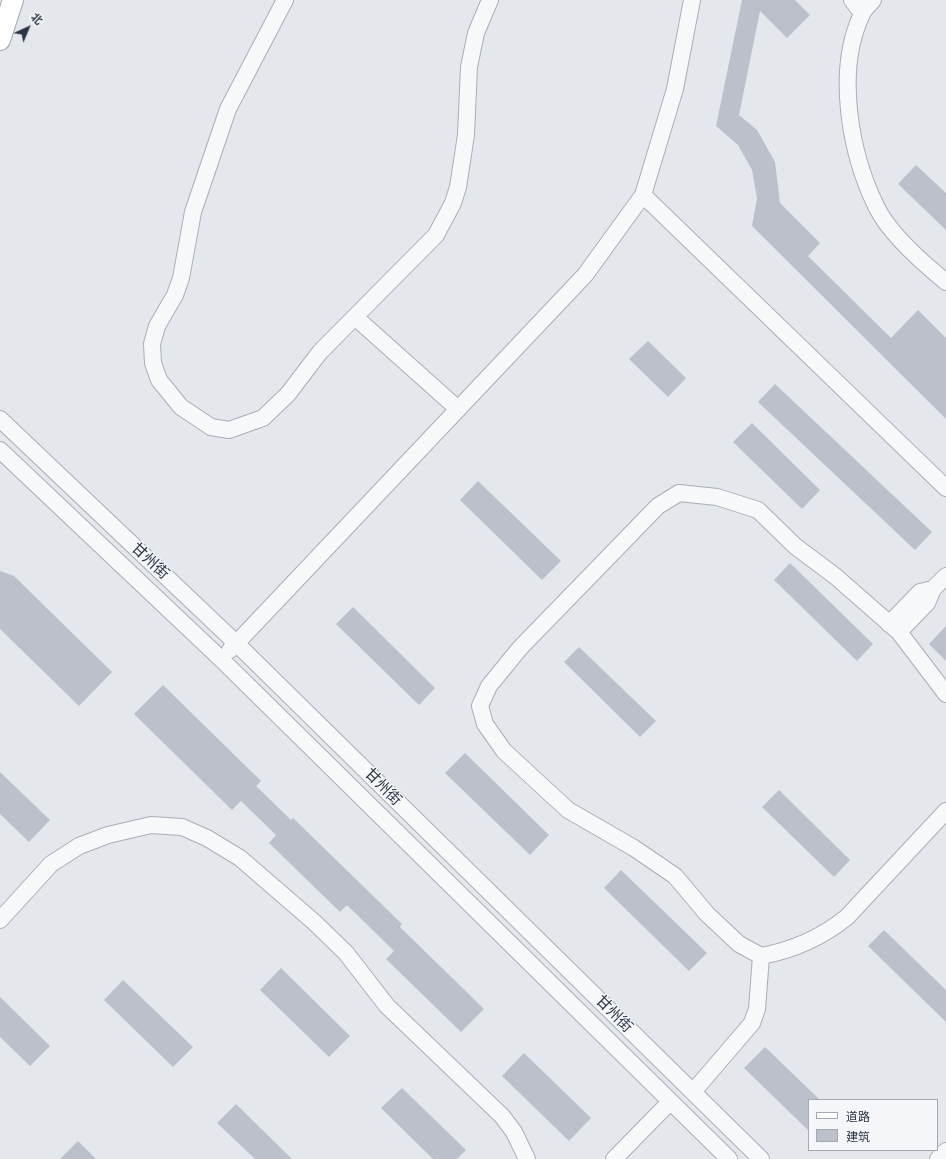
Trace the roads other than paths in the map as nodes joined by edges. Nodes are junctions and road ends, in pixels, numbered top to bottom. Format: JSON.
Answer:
{"nodes":[{"id":1,"x":13,"y":0,"type":"edge"},
{"id":2,"x":285,"y":0,"type":"edge"},
{"id":3,"x":490,"y":0,"type":"edge"},
{"id":4,"x":692,"y":0,"type":"edge"},
{"id":5,"x":852,"y":0,"type":"edge"},
{"id":6,"x":873,"y":0,"type":"edge"},
{"id":7,"x":862,"y":14,"type":"junction"},
{"id":8,"x":0,"y":40,"type":"edge"},
{"id":9,"x":642,"y":195,"type":"junction"},
{"id":10,"x":946,"y":282,"type":"edge"},
{"id":11,"x":355,"y":317,"type":"junction"},
{"id":12,"x":458,"y":409,"type":"junction"},
{"id":13,"x":0,"y":419,"type":"edge"},
{"id":14,"x":0,"y":450,"type":"edge"},
{"id":15,"x":946,"y":488,"type":"edge"},
{"id":16,"x":946,"y":576,"type":"edge"},
{"id":17,"x":894,"y":628,"type":"junction"},
{"id":18,"x":236,"y":643,"type":"junction"},
{"id":19,"x":221,"y":659,"type":"junction"},
{"id":20,"x":946,"y":694,"type":"edge"},
{"id":21,"x":946,"y":811,"type":"edge"},
{"id":22,"x":0,"y":920,"type":"edge"},
{"id":23,"x":762,"y":956,"type":"junction"},
{"id":24,"x":693,"y":1092,"type":"junction"},
{"id":25,"x":670,"y":1102,"type":"junction"},
{"id":26,"x":946,"y":1151,"type":"edge"},
{"id":27,"x":527,"y":1159,"type":"edge"},
{"id":28,"x":614,"y":1159,"type":"edge"},
{"id":29,"x":729,"y":1159,"type":"edge"},
{"id":30,"x":761,"y":1159,"type":"edge"},
{"id":31,"x":938,"y":1159,"type":"edge"}],
"edges":[{"from":1,"to":8,"type":"main road"},
{"from":2,"to":11,"type":"street"},
{"from":3,"to":11,"type":"street"},
{"from":4,"to":9,"type":"street"},
{"from":5,"to":7,"type":"street"},
{"from":6,"to":7,"type":"street"},
{"from":7,"to":10,"type":"street"},
{"from":9,"to":12,"type":"street"},
{"from":9,"to":15,"type":"street"},
{"from":11,"to":12,"type":"street"},
{"from":12,"to":18,"type":"street"},
{"from":13,"to":18,"type":"street","name":"甘州街"},
{"from":14,"to":19,"type":"street","name":"甘州街"},
{"from":16,"to":17,"type":"street"},
{"from":17,"to":20,"type":"street"},
{"from":17,"to":23,"type":"street"},
{"from":18,"to":19,"type":"street"},
{"from":18,"to":24,"type":"street","name":"甘州街"},
{"from":19,"to":25,"type":"street","name":"甘州街"},
{"from":21,"to":23,"type":"street"},
{"from":22,"to":27,"type":"street"},
{"from":23,"to":24,"type":"street"},
{"from":24,"to":30,"type":"street","name":"甘州街"},
{"from":25,"to":28,"type":"street"},
{"from":25,"to":29,"type":"street","name":"甘州街"},
{"from":26,"to":31,"type":"street"}]}
